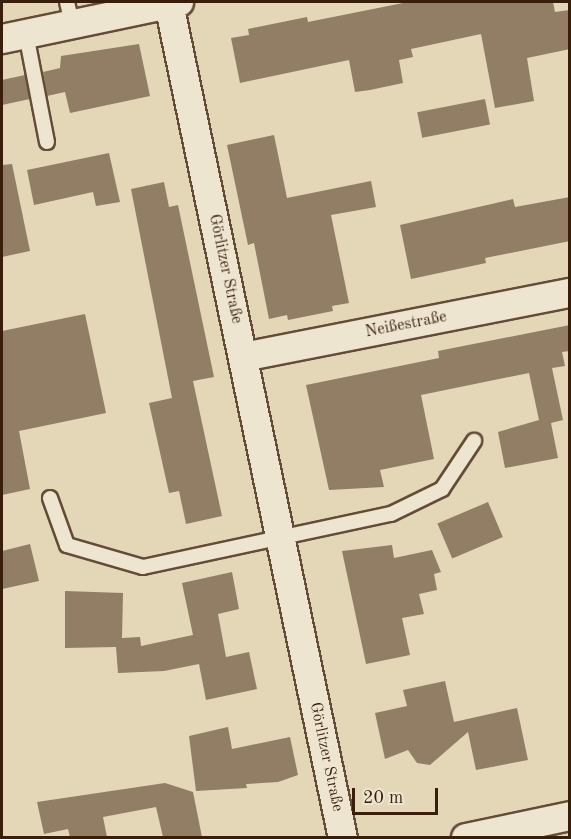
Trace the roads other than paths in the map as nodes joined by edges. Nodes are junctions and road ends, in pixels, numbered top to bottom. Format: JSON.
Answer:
{"nodes":[{"id":1,"x":174,"y":3,"type":"edge"},
{"id":2,"x":70,"y":13,"type":"edge"},
{"id":3,"x":14,"y":37,"type":"edge"},
{"id":4,"x":47,"y":142,"type":"dead end"},
{"id":5,"x":570,"y":292,"type":"edge"},
{"id":6,"x":243,"y":357,"type":"junction"},
{"id":7,"x":474,"y":441,"type":"dead end"},
{"id":8,"x":50,"y":498,"type":"dead end"},
{"id":9,"x":281,"y":535,"type":"junction"},
{"id":10,"x":570,"y":816,"type":"edge"},
{"id":11,"x":343,"y":837,"type":"edge"},
{"id":12,"x":466,"y":837,"type":"edge"}],
"edges":[{"from":1,"to":2,"type":"street"},
{"from":1,"to":6,"type":"street","name":"Görlitzer Straße"},
{"from":2,"to":3,"type":"street"},
{"from":3,"to":4,"type":"lane"},
{"from":5,"to":6,"type":"street","name":"Neißestraße"},
{"from":6,"to":9,"type":"street","name":"Görlitzer Straße"},
{"from":7,"to":9,"type":"lane"},
{"from":8,"to":9,"type":"lane"},
{"from":9,"to":11,"type":"street","name":"Görlitzer Straße"},
{"from":10,"to":12,"type":"street"}]}
